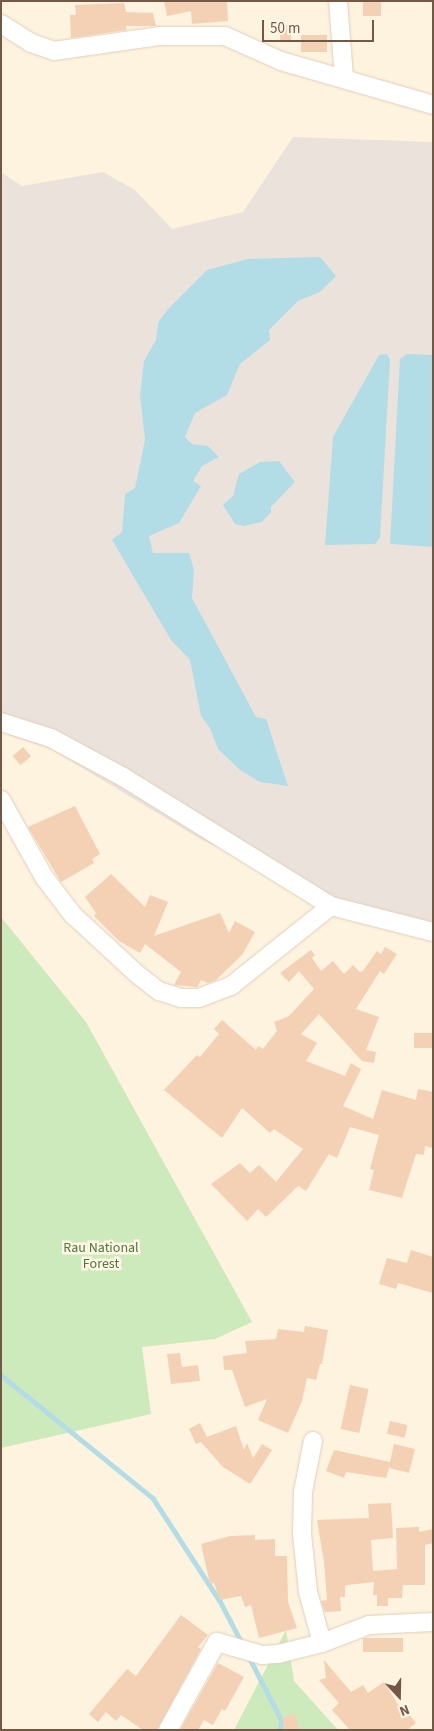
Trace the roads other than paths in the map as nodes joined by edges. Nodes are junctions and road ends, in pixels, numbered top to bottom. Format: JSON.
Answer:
{"nodes":[{"id":1,"x":338,"y":1,"type":"edge"},
{"id":2,"x":1,"y":24,"type":"edge"},
{"id":3,"x":344,"y":78,"type":"junction"},
{"id":4,"x":433,"y":105,"type":"edge"},
{"id":5,"x":1,"y":722,"type":"edge"},
{"id":6,"x":1,"y":800,"type":"edge"},
{"id":7,"x":331,"y":906,"type":"junction"},
{"id":8,"x":433,"y":932,"type":"edge"},
{"id":9,"x":313,"y":1441,"type":"dead end"},
{"id":10,"x":433,"y":1622,"type":"edge"},
{"id":11,"x":322,"y":1643,"type":"junction"},
{"id":12,"x":168,"y":1730,"type":"edge"}],
"edges":[{"from":1,"to":3,"type":"street"},
{"from":2,"to":3,"type":"street"},
{"from":3,"to":4,"type":"street"},
{"from":5,"to":7,"type":"street"},
{"from":6,"to":7,"type":"street"},
{"from":7,"to":8,"type":"street"},
{"from":9,"to":11,"type":"street"},
{"from":10,"to":11,"type":"street"},
{"from":11,"to":12,"type":"street"}]}
